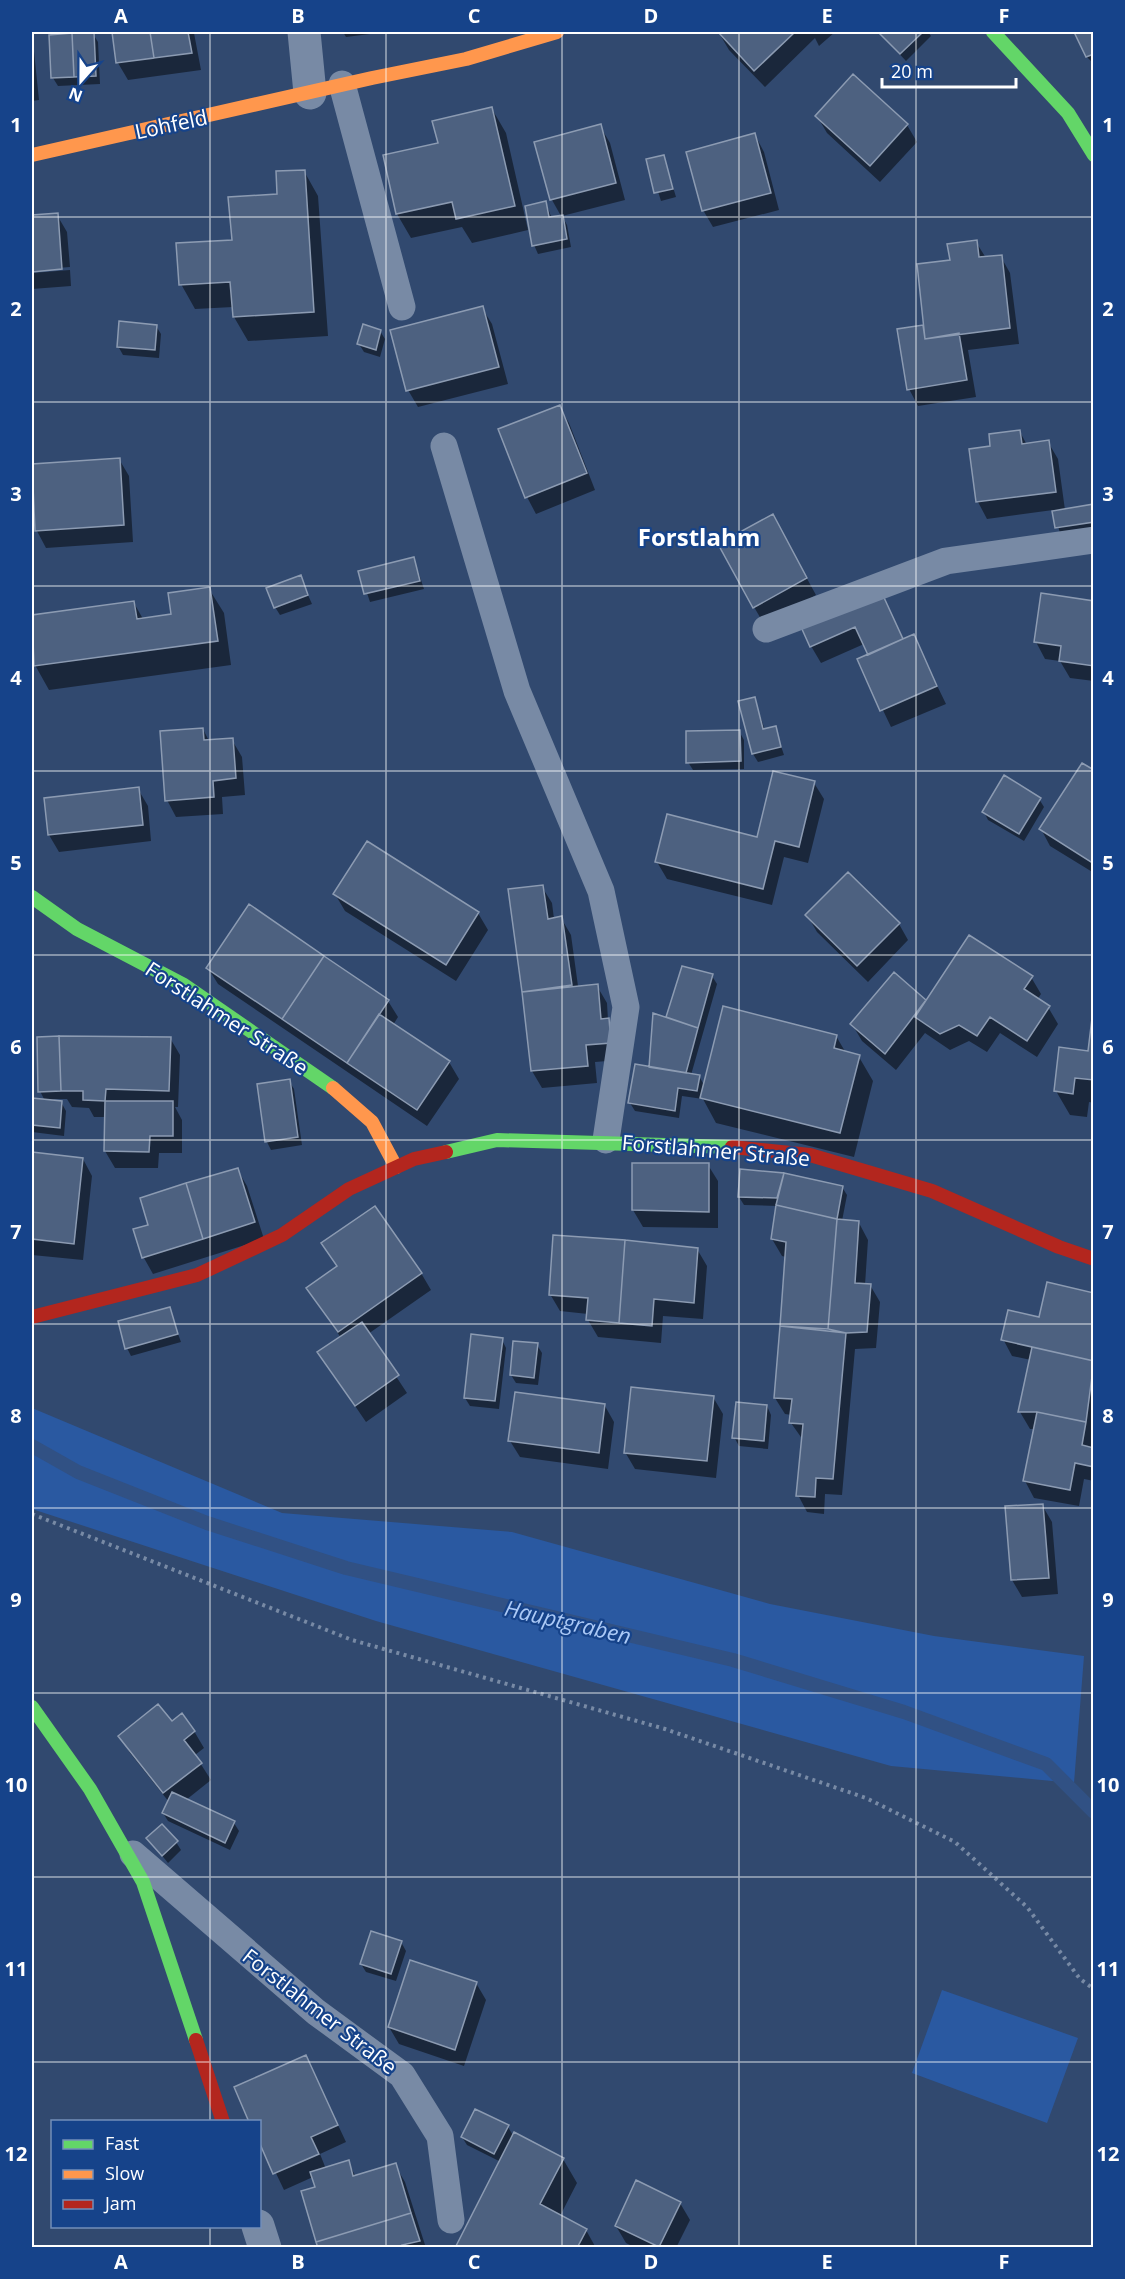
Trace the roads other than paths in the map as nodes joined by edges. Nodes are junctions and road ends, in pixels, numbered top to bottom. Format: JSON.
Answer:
{"nodes":[{"id":1,"x":304,"y":32,"type":"edge"},
{"id":2,"x":557,"y":32,"type":"edge"},
{"id":3,"x":993,"y":32,"type":"edge"},
{"id":4,"x":342,"y":84,"type":"junction"},
{"id":5,"x":310,"y":93,"type":"junction"},
{"id":6,"x":32,"y":155,"type":"edge"},
{"id":7,"x":1094,"y":155,"type":"edge"},
{"id":8,"x":402,"y":307,"type":"dead end"},
{"id":9,"x":444,"y":446,"type":"dead end"},
{"id":10,"x":1094,"y":540,"type":"edge"},
{"id":11,"x":766,"y":629,"type":"dead end"},
{"id":12,"x":32,"y":897,"type":"edge"},
{"id":13,"x":606,"y":1140,"type":"junction"},
{"id":14,"x":396,"y":1167,"type":"junction"},
{"id":15,"x":1094,"y":1259,"type":"edge"},
{"id":16,"x":32,"y":1317,"type":"edge"},
{"id":17,"x":32,"y":1707,"type":"edge"},
{"id":18,"x":121,"y":1844,"type":"junction"},
{"id":19,"x":223,"y":2120,"type":"edge"},
{"id":20,"x":450,"y":2220,"type":"dead end"},
{"id":21,"x":259,"y":2228,"type":"edge"},
{"id":22,"x":265,"y":2247,"type":"edge"}],
"edges":[{"from":1,"to":5,"type":"street"},
{"from":2,"to":4,"type":"street","name":"Lohfeld"},
{"from":3,"to":7,"type":"street"},
{"from":4,"to":5,"type":"street","name":"Lohfeld"},
{"from":4,"to":8,"type":"lane"},
{"from":5,"to":6,"type":"street","name":"Lohfeld"},
{"from":9,"to":13,"type":"lane"},
{"from":10,"to":11,"type":"lane"},
{"from":12,"to":14,"type":"street","name":"Forstlahmer Straße"},
{"from":13,"to":14,"type":"street","name":"Forstlahmer Straße"},
{"from":13,"to":15,"type":"street","name":"Forstlahmer Straße"},
{"from":14,"to":16,"type":"street","name":"Forstlahmer Straße"},
{"from":17,"to":18,"type":"street","name":"Forstlahmer Straße"},
{"from":18,"to":19,"type":"street","name":"Forstlahmer Straße"},
{"from":18,"to":20,"type":"lane","name":"Forstlahmer Straße"},
{"from":21,"to":22,"type":"street"}]}
